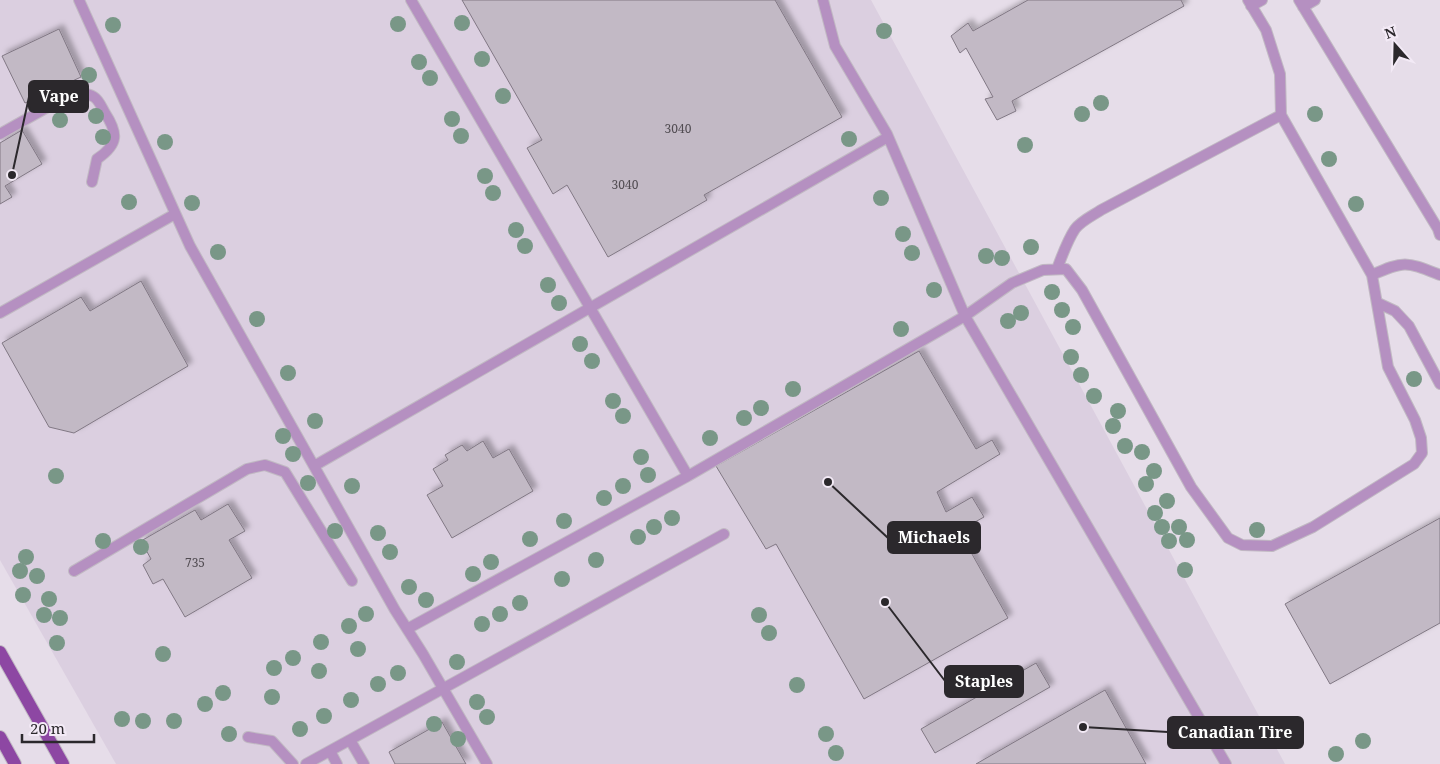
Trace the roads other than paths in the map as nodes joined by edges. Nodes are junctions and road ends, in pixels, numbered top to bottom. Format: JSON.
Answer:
{"nodes":[{"id":1,"x":79,"y":0,"type":"edge"},
{"id":2,"x":411,"y":0,"type":"edge"},
{"id":3,"x":824,"y":0,"type":"edge"},
{"id":4,"x":1262,"y":0,"type":"edge"},
{"id":5,"x":1315,"y":0,"type":"edge"},
{"id":6,"x":1250,"y":3,"type":"edge"},
{"id":7,"x":1301,"y":4,"type":"edge"},
{"id":8,"x":1281,"y":115,"type":"junction"},
{"id":9,"x":0,"y":134,"type":"edge"},
{"id":10,"x":888,"y":137,"type":"junction"},
{"id":11,"x":92,"y":182,"type":"dead end"},
{"id":12,"x":175,"y":214,"type":"junction"},
{"id":13,"x":1440,"y":236,"type":"edge"},
{"id":14,"x":1057,"y":270,"type":"junction"},
{"id":15,"x":1440,"y":275,"type":"edge"},
{"id":16,"x":1372,"y":276,"type":"junction"},
{"id":17,"x":1378,"y":303,"type":"junction"},
{"id":18,"x":590,"y":309,"type":"junction"},
{"id":19,"x":0,"y":313,"type":"edge"},
{"id":20,"x":965,"y":316,"type":"junction"},
{"id":21,"x":1440,"y":384,"type":"edge"},
{"id":22,"x":314,"y":466,"type":"junction"},
{"id":23,"x":688,"y":476,"type":"junction"},
{"id":24,"x":724,"y":534,"type":"dead end"},
{"id":25,"x":74,"y":571,"type":"dead end"},
{"id":26,"x":352,"y":581,"type":"dead end"},
{"id":27,"x":407,"y":629,"type":"junction"},
{"id":28,"x":0,"y":652,"type":"edge"},
{"id":29,"x":442,"y":688,"type":"junction"},
{"id":30,"x":0,"y":737,"type":"edge"},
{"id":31,"x":248,"y":737,"type":"dead end"},
{"id":32,"x":350,"y":740,"type":"junction"},
{"id":33,"x":330,"y":751,"type":"junction"},
{"id":34,"x":15,"y":764,"type":"edge"},
{"id":35,"x":63,"y":764,"type":"edge"},
{"id":36,"x":293,"y":764,"type":"edge"},
{"id":37,"x":306,"y":764,"type":"edge"},
{"id":38,"x":338,"y":764,"type":"edge"},
{"id":39,"x":364,"y":764,"type":"edge"},
{"id":40,"x":487,"y":764,"type":"edge"},
{"id":41,"x":1226,"y":764,"type":"edge"}],
"edges":[{"from":1,"to":12,"type":"lane"},
{"from":2,"to":18,"type":"lane"},
{"from":3,"to":10,"type":"lane"},
{"from":4,"to":6,"type":"lane"},
{"from":5,"to":7,"type":"lane"},
{"from":6,"to":8,"type":"lane"},
{"from":7,"to":13,"type":"lane"},
{"from":8,"to":14,"type":"lane"},
{"from":8,"to":16,"type":"lane"},
{"from":9,"to":11,"type":"lane"},
{"from":10,"to":18,"type":"lane"},
{"from":10,"to":20,"type":"lane"},
{"from":12,"to":19,"type":"lane"},
{"from":12,"to":22,"type":"lane"},
{"from":14,"to":17,"type":"lane"},
{"from":14,"to":20,"type":"lane"},
{"from":15,"to":16,"type":"lane"},
{"from":16,"to":17,"type":"lane"},
{"from":17,"to":21,"type":"lane"},
{"from":18,"to":22,"type":"lane"},
{"from":18,"to":23,"type":"lane"},
{"from":20,"to":23,"type":"lane"},
{"from":20,"to":41,"type":"lane"},
{"from":22,"to":27,"type":"lane"},
{"from":23,"to":27,"type":"lane"},
{"from":24,"to":29,"type":"lane"},
{"from":25,"to":26,"type":"lane"},
{"from":27,"to":29,"type":"lane"},
{"from":28,"to":35,"type":"main road"},
{"from":29,"to":32,"type":"lane"},
{"from":29,"to":40,"type":"lane"},
{"from":30,"to":34,"type":"main road"},
{"from":31,"to":36,"type":"lane"},
{"from":32,"to":33,"type":"lane"},
{"from":32,"to":39,"type":"lane"},
{"from":33,"to":37,"type":"lane"},
{"from":33,"to":38,"type":"lane"}]}
